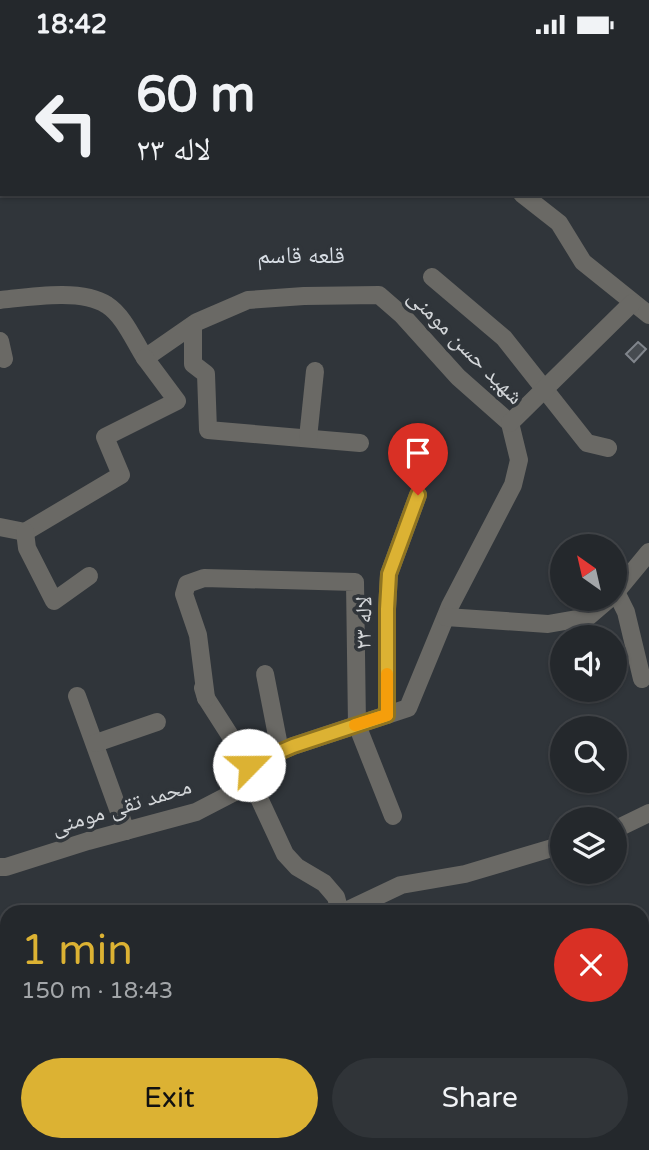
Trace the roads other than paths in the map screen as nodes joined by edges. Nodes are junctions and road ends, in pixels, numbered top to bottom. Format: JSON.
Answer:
{"nodes":[{"id":1,"x":525,"y":196,"type":"edge"},
{"id":2,"x":432,"y":277,"type":"dead end"},
{"id":3,"x":0,"y":300,"type":"edge"},
{"id":4,"x":632,"y":303,"type":"junction"},
{"id":5,"x":649,"y":315,"type":"edge"},
{"id":6,"x":193,"y":325,"type":"junction"},
{"id":7,"x":0,"y":341,"type":"edge"},
{"id":8,"x":145,"y":358,"type":"junction"},
{"id":9,"x":4,"y":359,"type":"dead end"},
{"id":10,"x":315,"y":371,"type":"dead end"},
{"id":11,"x":544,"y":389,"type":"junction"},
{"id":12,"x":510,"y":423,"type":"junction"},
{"id":13,"x":308,"y":438,"type":"junction"},
{"id":14,"x":360,"y":443,"type":"dead end"},
{"id":15,"x":608,"y":448,"type":"dead end"},
{"id":16,"x":418,"y":495,"type":"dead end"},
{"id":17,"x":0,"y":527,"type":"edge"},
{"id":18,"x":25,"y":532,"type":"junction"},
{"id":19,"x":649,"y":552,"type":"edge"},
{"id":20,"x":89,"y":576,"type":"dead end"},
{"id":21,"x":627,"y":578,"type":"edge"},
{"id":22,"x":595,"y":611,"type":"edge"},
{"id":23,"x":625,"y":611,"type":"edge"},
{"id":24,"x":446,"y":617,"type":"junction"},
{"id":25,"x":265,"y":674,"type":"dead end"},
{"id":26,"x":200,"y":678,"type":"dead end"},
{"id":27,"x":642,"y":679,"type":"dead end"},
{"id":28,"x":77,"y":696,"type":"dead end"},
{"id":29,"x":206,"y":698,"type":"junction"},
{"id":30,"x":387,"y":715,"type":"junction"},
{"id":31,"x":157,"y":722,"type":"dead end"},
{"id":32,"x":357,"y":725,"type":"junction"},
{"id":33,"x":96,"y":743,"type":"junction"},
{"id":34,"x":280,"y":751,"type":"junction"},
{"id":35,"x":250,"y":774,"type":"junction"},
{"id":36,"x":649,"y":813,"type":"edge"},
{"id":37,"x":393,"y":816,"type":"dead end"},
{"id":38,"x":627,"y":824,"type":"edge"},
{"id":39,"x":126,"y":831,"type":"junction"},
{"id":40,"x":550,"y":849,"type":"edge"},
{"id":41,"x":0,"y":867,"type":"edge"},
{"id":42,"x":339,"y":905,"type":"edge"},
{"id":43,"x":357,"y":905,"type":"edge"}],
"edges":[{"from":1,"to":4,"type":"street"},
{"from":2,"to":11,"type":"street"},
{"from":3,"to":8,"type":"street"},
{"from":4,"to":5,"type":"street"},
{"from":4,"to":11,"type":"street"},
{"from":6,"to":8,"type":"street","name":"شهید حسن مومنی"},
{"from":6,"to":12,"type":"street","name":"شهید حسن مومنی"},
{"from":6,"to":13,"type":"street"},
{"from":7,"to":9,"type":"street"},
{"from":8,"to":18,"type":"street"},
{"from":10,"to":13,"type":"street"},
{"from":11,"to":12,"type":"street"},
{"from":11,"to":15,"type":"street"},
{"from":12,"to":24,"type":"street","name":"شهید حسن مومنی"},
{"from":13,"to":14,"type":"street"},
{"from":16,"to":30,"type":"street","name":"لاله ۲۳"},
{"from":17,"to":18,"type":"street"},
{"from":18,"to":20,"type":"street"},
{"from":19,"to":21,"type":"street"},
{"from":22,"to":24,"type":"street"},
{"from":23,"to":27,"type":"street"},
{"from":24,"to":30,"type":"street","name":"شهید حسن مومنی"},
{"from":25,"to":34,"type":"street"},
{"from":26,"to":29,"type":"street"},
{"from":28,"to":33,"type":"street"},
{"from":29,"to":32,"type":"street"},
{"from":29,"to":35,"type":"street"},
{"from":30,"to":32,"type":"street","name":"شهید حسن مومنی"},
{"from":31,"to":33,"type":"street"},
{"from":32,"to":34,"type":"street","name":"شهید حسن مومنی"},
{"from":32,"to":37,"type":"street"},
{"from":33,"to":39,"type":"street"},
{"from":34,"to":35,"type":"street","name":"شهید حسن مومنی"},
{"from":35,"to":39,"type":"street","name":"محمد تقی مومنی"},
{"from":35,"to":42,"type":"street"},
{"from":36,"to":38,"type":"street"},
{"from":39,"to":41,"type":"street","name":"محمد تقی مومنی"},
{"from":40,"to":43,"type":"street"}]}
